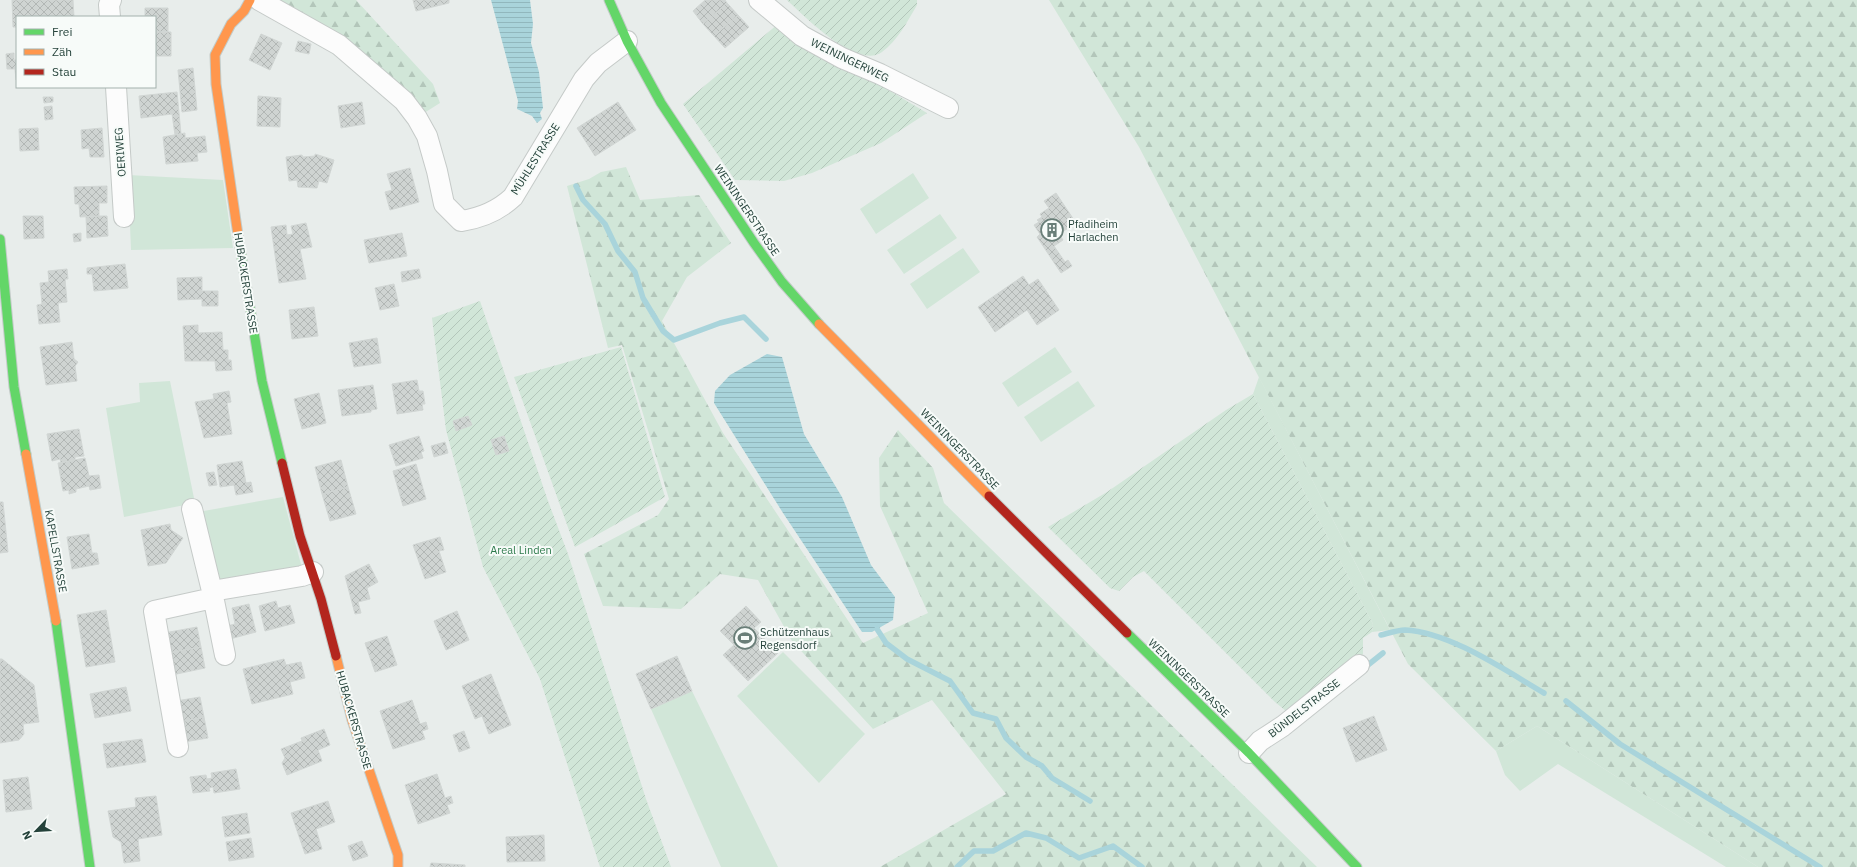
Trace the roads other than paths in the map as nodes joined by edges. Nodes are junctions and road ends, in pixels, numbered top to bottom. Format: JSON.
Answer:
{"nodes":[{"id":1,"x":111,"y":0,"type":"edge"},
{"id":2,"x":250,"y":0,"type":"edge"},
{"id":3,"x":259,"y":0,"type":"edge"},
{"id":4,"x":609,"y":0,"type":"edge"},
{"id":5,"x":759,"y":0,"type":"edge"},
{"id":6,"x":110,"y":16,"type":"edge"},
{"id":7,"x":627,"y":41,"type":"junction"},
{"id":8,"x":116,"y":88,"type":"edge"},
{"id":9,"x":948,"y":108,"type":"dead end"},
{"id":10,"x":124,"y":217,"type":"dead end"},
{"id":11,"x":0,"y":239,"type":"edge"},
{"id":12,"x":192,"y":509,"type":"dead end"},
{"id":13,"x":313,"y":572,"type":"junction"},
{"id":14,"x":213,"y":594,"type":"junction"},
{"id":15,"x":225,"y":655,"type":"dead end"},
{"id":16,"x":1359,"y":665,"type":"dead end"},
{"id":17,"x":178,"y":747,"type":"dead end"},
{"id":18,"x":1249,"y":753,"type":"junction"},
{"id":19,"x":90,"y":867,"type":"edge"},
{"id":20,"x":398,"y":867,"type":"edge"},
{"id":21,"x":1357,"y":867,"type":"edge"}],
"edges":[{"from":1,"to":6,"type":"street"},
{"from":2,"to":13,"type":"street","name":"HUBACKERSTRASSE"},
{"from":3,"to":7,"type":"street","name":"MÜHLESTRASSE"},
{"from":4,"to":7,"type":"street","name":"WEININGERSTRASSE"},
{"from":5,"to":9,"type":"street","name":"WEININGERWEG"},
{"from":7,"to":18,"type":"street","name":"WEININGERSTRASSE"},
{"from":8,"to":10,"type":"street","name":"OERIWEG"},
{"from":11,"to":19,"type":"street","name":"KAPELLSTRASSE"},
{"from":12,"to":14,"type":"street"},
{"from":13,"to":14,"type":"street"},
{"from":13,"to":20,"type":"street","name":"HUBACKERSTRASSE"},
{"from":14,"to":15,"type":"street"},
{"from":14,"to":17,"type":"street"},
{"from":16,"to":18,"type":"street","name":"BÜNDELSTRASSE"},
{"from":18,"to":21,"type":"street","name":"WEININGERSTRASSE"}]}
